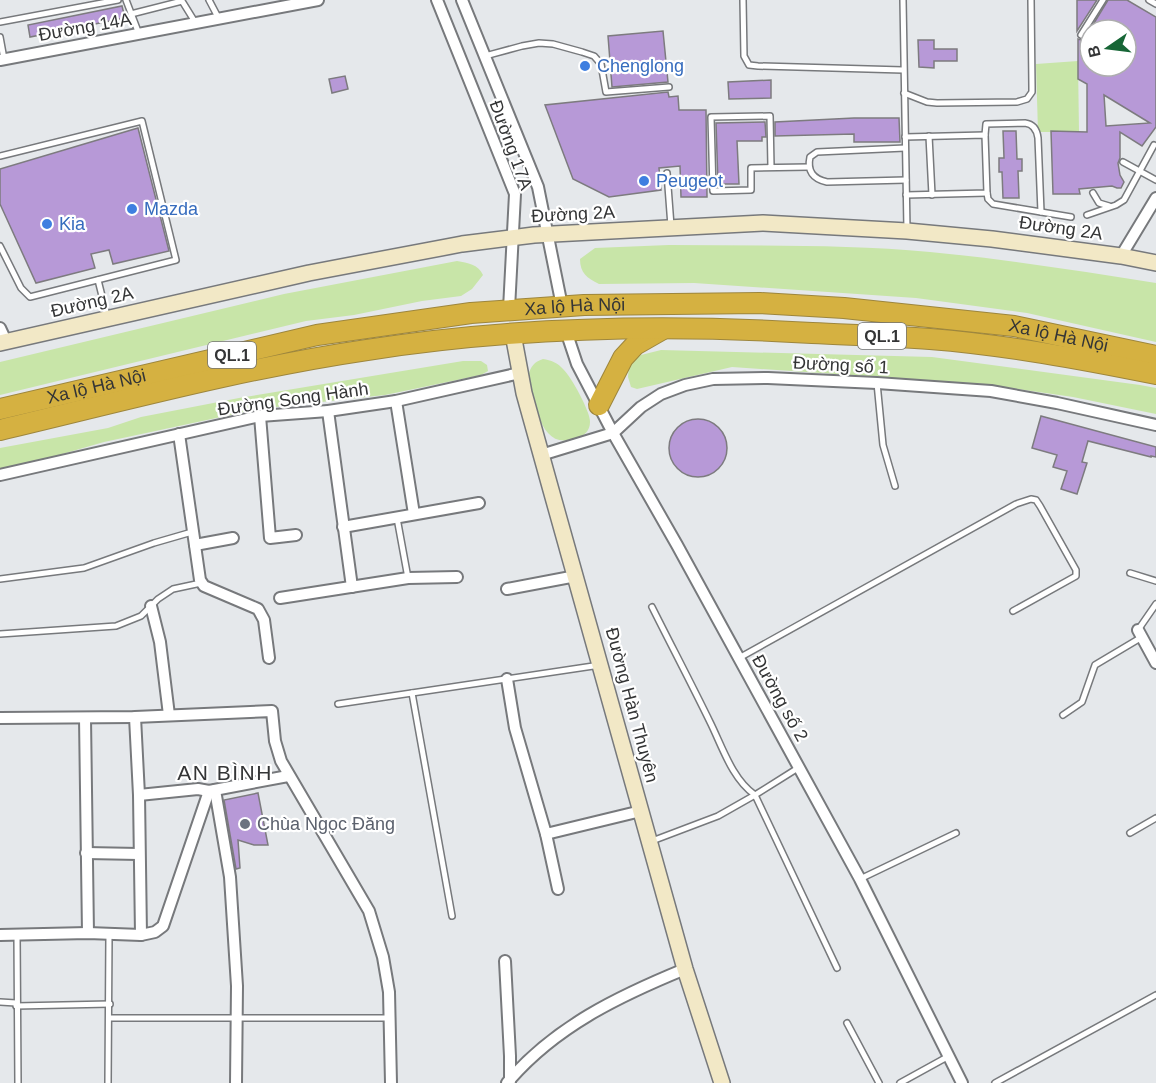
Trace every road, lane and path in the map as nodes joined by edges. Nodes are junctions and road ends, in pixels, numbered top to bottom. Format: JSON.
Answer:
{"nodes":[{"id":1,"x":77,"y":0,"type":"edge"},
{"id":2,"x":117,"y":0,"type":"edge"},
{"id":3,"x":126,"y":0,"type":"edge"},
{"id":4,"x":209,"y":0,"type":"edge"},
{"id":5,"x":318,"y":0,"type":"edge"},
{"id":6,"x":437,"y":0,"type":"edge"},
{"id":7,"x":462,"y":0,"type":"edge"},
{"id":8,"x":743,"y":0,"type":"edge"},
{"id":9,"x":903,"y":0,"type":"edge"},
{"id":10,"x":1031,"y":0,"type":"edge"},
{"id":11,"x":1103,"y":0,"type":"edge"},
{"id":12,"x":1149,"y":0,"type":"edge"},
{"id":13,"x":1156,"y":4,"type":"edge"},
{"id":14,"x":81,"y":7,"type":"junction"},
{"id":15,"x":131,"y":14,"type":"junction"},
{"id":16,"x":1091,"y":18,"type":"edge"},
{"id":17,"x":219,"y":19,"type":"junction"},
{"id":18,"x":0,"y":22,"type":"edge"},
{"id":19,"x":195,"y":24,"type":"junction"},
{"id":20,"x":139,"y":34,"type":"junction"},
{"id":21,"x":0,"y":37,"type":"edge"},
{"id":22,"x":484,"y":57,"type":"junction"},
{"id":23,"x":2,"y":59,"type":"edge"},
{"id":24,"x":903,"y":70,"type":"junction"},
{"id":25,"x":669,"y":87,"type":"dead end"},
{"id":26,"x":904,"y":93,"type":"junction"},
{"id":27,"x":985,"y":135,"type":"junction"},
{"id":28,"x":929,"y":136,"type":"junction"},
{"id":29,"x":905,"y":137,"type":"junction"},
{"id":30,"x":1154,"y":145,"type":"dead end"},
{"id":31,"x":905,"y":148,"type":"junction"},
{"id":32,"x":0,"y":156,"type":"edge"},
{"id":33,"x":1123,"y":162,"type":"dead end"},
{"id":34,"x":809,"y":166,"type":"junction"},
{"id":35,"x":771,"y":167,"type":"junction"},
{"id":36,"x":1140,"y":171,"type":"junction"},
{"id":37,"x":667,"y":173,"type":"dead end"},
{"id":38,"x":906,"y":180,"type":"junction"},
{"id":39,"x":1156,"y":180,"type":"edge"},
{"id":40,"x":1093,"y":192,"type":"dead end"},
{"id":41,"x":987,"y":193,"type":"junction"},
{"id":42,"x":906,"y":195,"type":"junction"},
{"id":43,"x":932,"y":195,"type":"junction"},
{"id":44,"x":1156,"y":198,"type":"edge"},
{"id":45,"x":1110,"y":207,"type":"junction"},
{"id":46,"x":1041,"y":212,"type":"junction"},
{"id":47,"x":1088,"y":214,"type":"dead end"},
{"id":48,"x":1071,"y":217,"type":"dead end"},
{"id":49,"x":671,"y":228,"type":"junction"},
{"id":50,"x":907,"y":231,"type":"junction"},
{"id":51,"x":547,"y":234,"type":"junction"},
{"id":52,"x":514,"y":237,"type":"junction"},
{"id":53,"x":0,"y":246,"type":"edge"},
{"id":54,"x":1121,"y":256,"type":"junction"},
{"id":55,"x":1156,"y":263,"type":"edge"},
{"id":56,"x":98,"y":280,"type":"junction"},
{"id":57,"x":562,"y":306,"type":"junction"},
{"id":58,"x":509,"y":309,"type":"junction"},
{"id":59,"x":108,"y":319,"type":"junction"},
{"id":60,"x":664,"y":328,"type":"junction"},
{"id":61,"x":566,"y":331,"type":"junction"},
{"id":62,"x":513,"y":334,"type":"junction"},
{"id":63,"x":2,"y":337,"type":"edge"},
{"id":64,"x":1156,"y":356,"type":"edge"},
{"id":65,"x":520,"y":373,"type":"junction"},
{"id":66,"x":1156,"y":374,"type":"edge"},
{"id":67,"x":877,"y":383,"type":"junction"},
{"id":68,"x":396,"y":401,"type":"junction"},
{"id":69,"x":599,"y":405,"type":"junction"},
{"id":70,"x":0,"y":409,"type":"edge"},
{"id":71,"x":328,"y":411,"type":"junction"},
{"id":72,"x":260,"y":416,"type":"junction"},
{"id":73,"x":1156,"y":425,"type":"edge"},
{"id":74,"x":0,"y":430,"type":"edge"},
{"id":75,"x":613,"y":433,"type":"junction"},
{"id":76,"x":179,"y":434,"type":"junction"},
{"id":77,"x":541,"y":455,"type":"junction"},
{"id":78,"x":0,"y":475,"type":"edge"},
{"id":79,"x":895,"y":486,"type":"dead end"},
{"id":80,"x":479,"y":503,"type":"dead end"},
{"id":81,"x":414,"y":514,"type":"junction"},
{"id":82,"x":397,"y":517,"type":"junction"},
{"id":83,"x":343,"y":527,"type":"junction"},
{"id":84,"x":193,"y":531,"type":"junction"},
{"id":85,"x":296,"y":535,"type":"dead end"},
{"id":86,"x":233,"y":538,"type":"dead end"},
{"id":87,"x":195,"y":544,"type":"junction"},
{"id":88,"x":1130,"y":573,"type":"dead end"},
{"id":89,"x":576,"y":576,"type":"junction"},
{"id":90,"x":457,"y":577,"type":"dead end"},
{"id":91,"x":408,"y":578,"type":"junction"},
{"id":92,"x":0,"y":579,"type":"edge"},
{"id":93,"x":1156,"y":581,"type":"edge"},
{"id":94,"x":201,"y":583,"type":"junction"},
{"id":95,"x":352,"y":587,"type":"junction"},
{"id":96,"x":507,"y":589,"type":"dead end"},
{"id":97,"x":280,"y":598,"type":"dead end"},
{"id":98,"x":1156,"y":604,"type":"edge"},
{"id":99,"x":151,"y":606,"type":"junction"},
{"id":100,"x":652,"y":607,"type":"dead end"},
{"id":101,"x":1014,"y":610,"type":"dead end"},
{"id":102,"x":1140,"y":633,"type":"junction"},
{"id":103,"x":0,"y":634,"type":"edge"},
{"id":104,"x":269,"y":658,"type":"dead end"},
{"id":105,"x":739,"y":658,"type":"junction"},
{"id":106,"x":1156,"y":663,"type":"edge"},
{"id":107,"x":601,"y":665,"type":"junction"},
{"id":108,"x":507,"y":679,"type":"junction"},
{"id":109,"x":412,"y":693,"type":"junction"},
{"id":110,"x":338,"y":704,"type":"dead end"},
{"id":111,"x":169,"y":715,"type":"junction"},
{"id":112,"x":1063,"y":715,"type":"dead end"},
{"id":113,"x":135,"y":717,"type":"junction"},
{"id":114,"x":0,"y":718,"type":"edge"},
{"id":115,"x":85,"y":718,"type":"junction"},
{"id":116,"x":800,"y":767,"type":"junction"},
{"id":117,"x":288,"y":776,"type":"junction"},
{"id":118,"x":212,"y":791,"type":"junction"},
{"id":119,"x":139,"y":795,"type":"junction"},
{"id":120,"x":755,"y":795,"type":"junction"},
{"id":121,"x":641,"y":811,"type":"junction"},
{"id":122,"x":1156,"y":818,"type":"edge"},
{"id":123,"x":956,"y":833,"type":"dead end"},
{"id":124,"x":1130,"y":833,"type":"dead end"},
{"id":125,"x":546,"y":834,"type":"junction"},
{"id":126,"x":650,"y":842,"type":"junction"},
{"id":127,"x":86,"y":853,"type":"junction"},
{"id":128,"x":139,"y":854,"type":"junction"},
{"id":129,"x":860,"y":879,"type":"junction"},
{"id":130,"x":558,"y":889,"type":"dead end"},
{"id":131,"x":452,"y":916,"type":"dead end"},
{"id":132,"x":88,"y":933,"type":"junction"},
{"id":133,"x":17,"y":934,"type":"junction"},
{"id":134,"x":0,"y":935,"type":"edge"},
{"id":135,"x":109,"y":935,"type":"junction"},
{"id":136,"x":141,"y":935,"type":"junction"},
{"id":137,"x":505,"y":961,"type":"dead end"},
{"id":138,"x":837,"y":968,"type":"dead end"},
{"id":139,"x":686,"y":969,"type":"junction"},
{"id":140,"x":1156,"y":995,"type":"edge"},
{"id":141,"x":0,"y":1002,"type":"edge"},
{"id":142,"x":110,"y":1004,"type":"junction"},
{"id":143,"x":16,"y":1005,"type":"junction"},
{"id":144,"x":110,"y":1018,"type":"junction"},
{"id":145,"x":236,"y":1018,"type":"junction"},
{"id":146,"x":388,"y":1018,"type":"junction"},
{"id":147,"x":847,"y":1023,"type":"dead end"},
{"id":148,"x":949,"y":1056,"type":"junction"},
{"id":149,"x":509,"y":1082,"type":"edge"},
{"id":150,"x":18,"y":1083,"type":"edge"},
{"id":151,"x":108,"y":1083,"type":"edge"},
{"id":152,"x":236,"y":1083,"type":"edge"},
{"id":153,"x":391,"y":1083,"type":"edge"},
{"id":154,"x":722,"y":1083,"type":"edge"},
{"id":155,"x":879,"y":1083,"type":"edge"},
{"id":156,"x":900,"y":1083,"type":"edge"},
{"id":157,"x":962,"y":1083,"type":"edge"},
{"id":158,"x":995,"y":1083,"type":"edge"}],
"edges":[{"from":1,"to":14,"type":"lane"},
{"from":2,"to":14,"type":"lane"},
{"from":3,"to":15,"type":"lane"},
{"from":4,"to":17,"type":"lane"},
{"from":5,"to":17,"type":"street","name":"Đường 14A"},
{"from":6,"to":52,"type":"street","name":"Đường 17A"},
{"from":7,"to":22,"type":"street","name":"Đường 17A"},
{"from":8,"to":24,"type":"lane"},
{"from":9,"to":24,"type":"lane"},
{"from":10,"to":26,"type":"lane"},
{"from":11,"to":16,"type":"lane"},
{"from":12,"to":13,"type":"lane"},
{"from":14,"to":18,"type":"lane"},
{"from":15,"to":19,"type":"lane"},
{"from":15,"to":20,"type":"lane"},
{"from":17,"to":19,"type":"street","name":"Đường 14A"},
{"from":19,"to":20,"type":"street","name":"Đường 14A"},
{"from":20,"to":23,"type":"street","name":"Đường 14A"},
{"from":21,"to":23,"type":"lane"},
{"from":22,"to":25,"type":"lane"},
{"from":22,"to":51,"type":"street","name":"Đường 17A"},
{"from":24,"to":26,"type":"lane"},
{"from":26,"to":29,"type":"lane"},
{"from":27,"to":28,"type":"lane"},
{"from":27,"to":41,"type":"lane"},
{"from":27,"to":46,"type":"lane"},
{"from":28,"to":29,"type":"lane"},
{"from":28,"to":43,"type":"lane"},
{"from":29,"to":31,"type":"lane"},
{"from":30,"to":36,"type":"lane"},
{"from":31,"to":34,"type":"lane"},
{"from":31,"to":38,"type":"lane"},
{"from":32,"to":56,"type":"lane"},
{"from":33,"to":36,"type":"lane"},
{"from":34,"to":35,"type":"lane"},
{"from":34,"to":38,"type":"lane"},
{"from":35,"to":35,"type":"lane"},
{"from":36,"to":39,"type":"lane"},
{"from":36,"to":45,"type":"lane"},
{"from":37,"to":49,"type":"lane"},
{"from":38,"to":42,"type":"lane"},
{"from":40,"to":45,"type":"lane"},
{"from":41,"to":43,"type":"lane"},
{"from":41,"to":46,"type":"lane"},
{"from":42,"to":43,"type":"lane"},
{"from":42,"to":50,"type":"lane"},
{"from":44,"to":54,"type":"street"},
{"from":45,"to":47,"type":"lane"},
{"from":46,"to":48,"type":"lane"},
{"from":49,"to":50,"type":"street","name":"Đường 2A"},
{"from":49,"to":51,"type":"street","name":"Đường 2A"},
{"from":50,"to":54,"type":"street","name":"Đường 2A"},
{"from":51,"to":52,"type":"street","name":"Đường 2A"},
{"from":51,"to":57,"type":"street","name":"Đường 17A"},
{"from":52,"to":58,"type":"street","name":"Đường 17A"},
{"from":52,"to":59,"type":"street","name":"Đường 2A"},
{"from":53,"to":56,"type":"lane"},
{"from":54,"to":55,"type":"street","name":"Đường 2A"},
{"from":56,"to":59,"type":"lane"},
{"from":57,"to":58,"type":"highway","name":"Xa lộ Hà Nội","number":"QL.1"},
{"from":57,"to":61,"type":"highway"},
{"from":57,"to":64,"type":"highway","name":"Xa lộ Hà Nội","number":"QL.1"},
{"from":58,"to":62,"type":"highway"},
{"from":58,"to":70,"type":"highway","name":"Xa lộ Hà Nội","number":"QL.1"},
{"from":59,"to":63,"type":"street","name":"Đường 2A"},
{"from":60,"to":61,"type":"highway","name":"Xa lộ Hà Nội","number":"QL.1"},
{"from":60,"to":66,"type":"highway","name":"Xa lộ Hà Nội","number":"QL.1"},
{"from":60,"to":69,"type":"highway"},
{"from":61,"to":62,"type":"highway","name":"Xa lộ Hà Nội","number":"QL.1"},
{"from":61,"to":69,"type":"street","name":"Đường số 2"},
{"from":62,"to":65,"type":"street","name":"Đường Hàn Thuyên"},
{"from":62,"to":74,"type":"highway","name":"Xa lộ Hà Nội","number":"QL.1"},
{"from":65,"to":68,"type":"street","name":"Đường Song Hành"},
{"from":65,"to":77,"type":"street","name":"Đường Hàn Thuyên"},
{"from":67,"to":73,"type":"street","name":"Đường số 1"},
{"from":67,"to":75,"type":"street","name":"Đường số 1"},
{"from":67,"to":79,"type":"lane"},
{"from":68,"to":71,"type":"street","name":"Đường Song Hành"},
{"from":68,"to":81,"type":"street"},
{"from":69,"to":75,"type":"street","name":"Đường số 2"},
{"from":71,"to":72,"type":"street","name":"Đường Song Hành"},
{"from":71,"to":83,"type":"street"},
{"from":72,"to":76,"type":"street","name":"Đường Song Hành"},
{"from":72,"to":85,"type":"street"},
{"from":75,"to":77,"type":"street","name":"Đường số 1"},
{"from":75,"to":105,"type":"street","name":"Đường số 2"},
{"from":76,"to":78,"type":"street","name":"Đường Song Hành"},
{"from":76,"to":84,"type":"street"},
{"from":77,"to":89,"type":"street","name":"Đường Hàn Thuyên"},
{"from":80,"to":81,"type":"street"},
{"from":81,"to":82,"type":"street"},
{"from":82,"to":83,"type":"street"},
{"from":82,"to":91,"type":"lane"},
{"from":83,"to":95,"type":"street"},
{"from":84,"to":87,"type":"street"},
{"from":84,"to":92,"type":"lane"},
{"from":86,"to":87,"type":"street"},
{"from":87,"to":94,"type":"street"},
{"from":88,"to":93,"type":"lane"},
{"from":89,"to":96,"type":"street"},
{"from":89,"to":107,"type":"street","name":"Đường Hàn Thuyên"},
{"from":90,"to":91,"type":"street"},
{"from":91,"to":95,"type":"street"},
{"from":94,"to":99,"type":"lane"},
{"from":94,"to":104,"type":"street"},
{"from":95,"to":97,"type":"street"},
{"from":98,"to":102,"type":"lane"},
{"from":99,"to":103,"type":"lane"},
{"from":99,"to":111,"type":"street"},
{"from":100,"to":120,"type":"lane"},
{"from":101,"to":105,"type":"lane"},
{"from":102,"to":106,"type":"street"},
{"from":102,"to":112,"type":"lane"},
{"from":105,"to":116,"type":"street","name":"Đường số 2"},
{"from":107,"to":108,"type":"lane"},
{"from":107,"to":121,"type":"street","name":"Đường Hàn Thuyên"},
{"from":108,"to":109,"type":"lane"},
{"from":108,"to":125,"type":"street"},
{"from":109,"to":110,"type":"lane"},
{"from":109,"to":131,"type":"lane"},
{"from":111,"to":113,"type":"street"},
{"from":111,"to":117,"type":"street"},
{"from":113,"to":115,"type":"street"},
{"from":113,"to":119,"type":"street"},
{"from":114,"to":115,"type":"street"},
{"from":115,"to":127,"type":"street"},
{"from":116,"to":120,"type":"lane"},
{"from":116,"to":129,"type":"street","name":"Đường số 2"},
{"from":117,"to":118,"type":"street"},
{"from":117,"to":146,"type":"street"},
{"from":118,"to":119,"type":"street"},
{"from":118,"to":136,"type":"street"},
{"from":118,"to":145,"type":"street"},
{"from":119,"to":128,"type":"street"},
{"from":120,"to":126,"type":"lane"},
{"from":120,"to":138,"type":"lane"},
{"from":121,"to":125,"type":"street"},
{"from":121,"to":126,"type":"street","name":"Đường Hàn Thuyên"},
{"from":122,"to":124,"type":"lane"},
{"from":123,"to":129,"type":"lane"},
{"from":125,"to":130,"type":"street"},
{"from":126,"to":139,"type":"street","name":"Đường Hàn Thuyên"},
{"from":127,"to":128,"type":"street"},
{"from":127,"to":132,"type":"street"},
{"from":128,"to":136,"type":"street"},
{"from":129,"to":148,"type":"street","name":"Đường số 2"},
{"from":132,"to":133,"type":"street"},
{"from":132,"to":135,"type":"street"},
{"from":133,"to":134,"type":"street"},
{"from":133,"to":143,"type":"lane"},
{"from":135,"to":136,"type":"street"},
{"from":135,"to":142,"type":"lane"},
{"from":137,"to":149,"type":"street"},
{"from":139,"to":149,"type":"street"},
{"from":139,"to":154,"type":"street","name":"Đường Hàn Thuyên"},
{"from":140,"to":158,"type":"lane"},
{"from":141,"to":143,"type":"lane"},
{"from":142,"to":143,"type":"lane"},
{"from":142,"to":144,"type":"lane"},
{"from":143,"to":150,"type":"lane"},
{"from":144,"to":145,"type":"lane"},
{"from":144,"to":151,"type":"lane"},
{"from":145,"to":146,"type":"lane"},
{"from":145,"to":152,"type":"street"},
{"from":146,"to":153,"type":"street"},
{"from":147,"to":155,"type":"lane"},
{"from":148,"to":156,"type":"lane"},
{"from":148,"to":157,"type":"street","name":"Đường số 2"}]}
